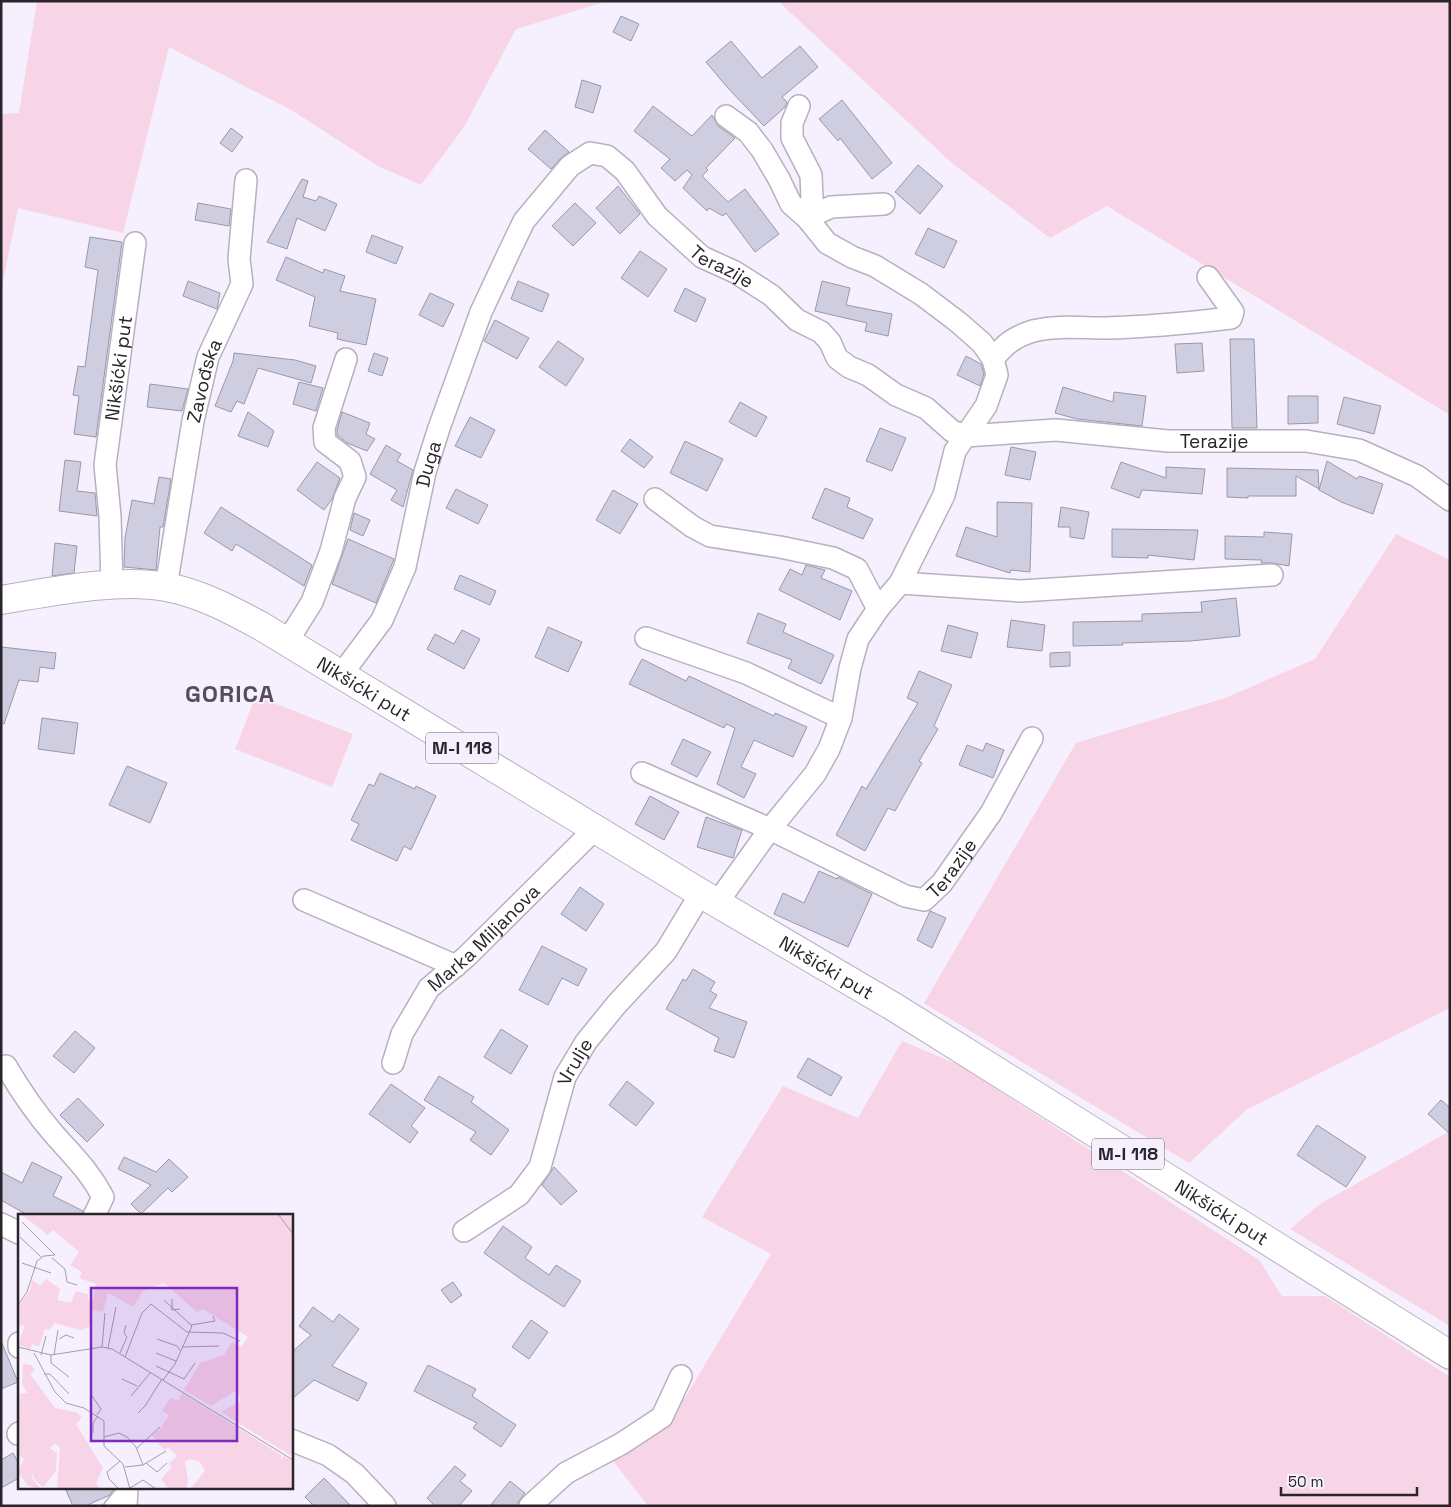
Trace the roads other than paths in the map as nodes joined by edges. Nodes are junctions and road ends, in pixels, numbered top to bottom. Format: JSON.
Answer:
{"nodes":[{"id":1,"x":799,"y":106,"type":"dead end"},
{"id":2,"x":726,"y":116,"type":"dead end"},
{"id":3,"x":246,"y":180,"type":"dead end"},
{"id":4,"x":884,"y":204,"type":"dead end"},
{"id":5,"x":807,"y":218,"type":"junction"},
{"id":6,"x":135,"y":243,"type":"dead end"},
{"id":7,"x":511,"y":248,"type":"joint"},
{"id":8,"x":1208,"y":278,"type":"dead end"},
{"id":9,"x":993,"y":358,"type":"junction"},
{"id":10,"x":346,"y":359,"type":"dead end"},
{"id":11,"x":965,"y":436,"type":"junction"},
{"id":12,"x":655,"y":499,"type":"dead end"},
{"id":13,"x":1450,"y":500,"type":"edge"},
{"id":14,"x":1272,"y":575,"type":"dead end"},
{"id":15,"x":900,"y":583,"type":"junction"},
{"id":16,"x":112,"y":585,"type":"junction"},
{"id":17,"x":166,"y":587,"type":"junction"},
{"id":18,"x":1,"y":600,"type":"edge"},
{"id":19,"x":878,"y":609,"type":"junction"},
{"id":20,"x":646,"y":638,"type":"dead end"},
{"id":21,"x":287,"y":642,"type":"junction"},
{"id":22,"x":341,"y":675,"type":"junction"},
{"id":23,"x":841,"y":718,"type":"junction"},
{"id":24,"x":1032,"y":738,"type":"dead end"},
{"id":25,"x":642,"y":773,"type":"dead end"},
{"id":26,"x":596,"y":828,"type":"junction"},
{"id":27,"x":770,"y":829,"type":"junction"},
{"id":28,"x":709,"y":898,"type":"junction"},
{"id":29,"x":304,"y":900,"type":"dead end"},
{"id":30,"x":456,"y":966,"type":"junction"},
{"id":31,"x":393,"y":1063,"type":"dead end"},
{"id":32,"x":6,"y":1066,"type":"dead end"},
{"id":33,"x":95,"y":1214,"type":"edge"},
{"id":34,"x":1,"y":1224,"type":"edge"},
{"id":35,"x":464,"y":1231,"type":"dead end"},
{"id":36,"x":18,"y":1232,"type":"edge"},
{"id":37,"x":1450,"y":1355,"type":"edge"},
{"id":38,"x":681,"y":1376,"type":"dead end"},
{"id":39,"x":292,"y":1440,"type":"edge"},
{"id":40,"x":124,"y":1490,"type":"edge"},
{"id":41,"x":126,"y":1490,"type":"edge"},
{"id":42,"x":110,"y":1506,"type":"edge"},
{"id":43,"x":126,"y":1506,"type":"edge"},
{"id":44,"x":385,"y":1506,"type":"edge"},
{"id":45,"x":530,"y":1506,"type":"edge"}],
"edges":[{"from":1,"to":5,"type":"street"},
{"from":2,"to":5,"type":"street"},
{"from":3,"to":17,"type":"street","name":"Zavođska"},
{"from":4,"to":5,"type":"street"},
{"from":5,"to":9,"type":"street"},
{"from":6,"to":16,"type":"street","name":"Nikšićki put"},
{"from":7,"to":11,"type":"street","name":"Terazije"},
{"from":7,"to":22,"type":"street","name":"Duga"},
{"from":8,"to":9,"type":"street"},
{"from":9,"to":11,"type":"street"},
{"from":10,"to":21,"type":"street"},
{"from":11,"to":13,"type":"street","name":"Terazije"},
{"from":11,"to":15,"type":"street"},
{"from":12,"to":19,"type":"street"},
{"from":14,"to":15,"type":"street"},
{"from":15,"to":19,"type":"street"},
{"from":16,"to":17,"type":"main road","name":"Nikšićki put","number":"M-I 118"},
{"from":16,"to":18,"type":"main road","name":"Nikšićki put","number":"M-I 118"},
{"from":17,"to":21,"type":"main road","name":"Nikšićki put","number":"M-I 118"},
{"from":19,"to":23,"type":"street"},
{"from":20,"to":23,"type":"street"},
{"from":21,"to":22,"type":"main road","name":"Nikšićki put","number":"M-I 118"},
{"from":22,"to":26,"type":"main road","name":"Nikšićki put","number":"M-I 118"},
{"from":23,"to":27,"type":"street"},
{"from":24,"to":27,"type":"street","name":"Terazije"},
{"from":25,"to":27,"type":"street","name":"Terazije"},
{"from":26,"to":28,"type":"main road","name":"Nikšićki put","number":"M-I 118"},
{"from":26,"to":30,"type":"street","name":"Marka Miljanova"},
{"from":27,"to":28,"type":"street"},
{"from":28,"to":35,"type":"street","name":"Vrulje"},
{"from":28,"to":37,"type":"main road","name":"Nikšićki put","number":"M-I 118"},
{"from":29,"to":30,"type":"street"},
{"from":30,"to":31,"type":"street","name":"Marka Miljanova"},
{"from":32,"to":33,"type":"street"},
{"from":34,"to":36,"type":"street"},
{"from":38,"to":45,"type":"street"},
{"from":39,"to":44,"type":"street"},
{"from":40,"to":42,"type":"lane"},
{"from":41,"to":43,"type":"street"}]}
